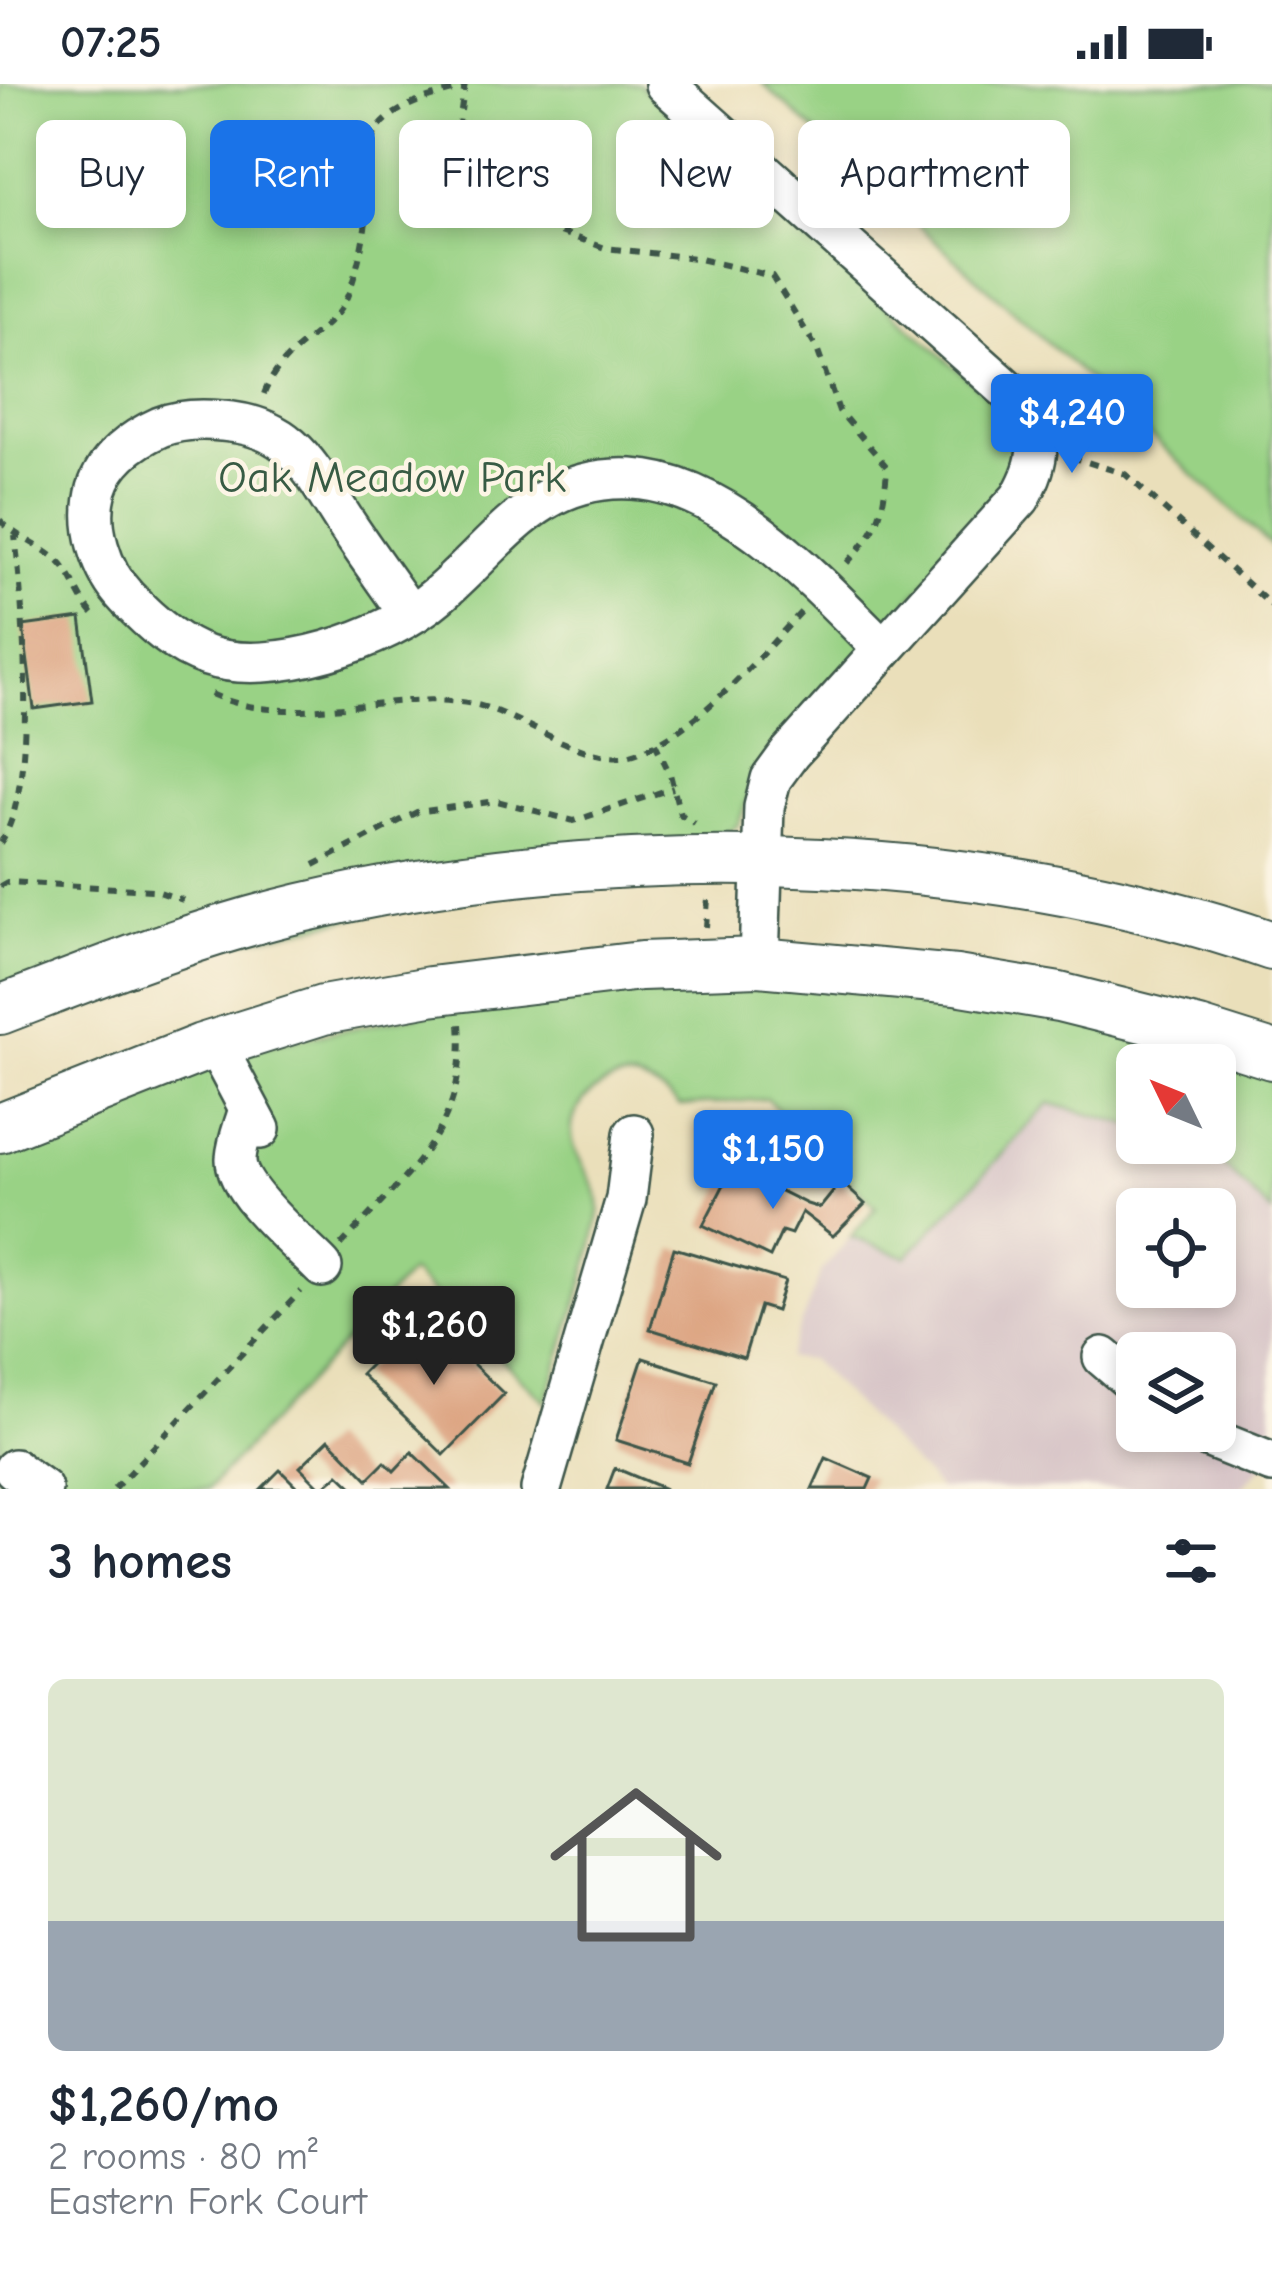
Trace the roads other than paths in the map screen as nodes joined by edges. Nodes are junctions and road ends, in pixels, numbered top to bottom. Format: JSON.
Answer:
{"nodes":[{"id":1,"x":665,"y":84,"type":"edge"},
{"id":2,"x":409,"y":614,"type":"junction"},
{"id":3,"x":883,"y":649,"type":"junction"},
{"id":4,"x":763,"y":861,"type":"junction"},
{"id":5,"x":1272,"y":946,"type":"edge"},
{"id":6,"x":760,"y":962,"type":"junction"},
{"id":7,"x":0,"y":1010,"type":"edge"},
{"id":8,"x":215,"y":1044,"type":"junction"},
{"id":9,"x":1272,"y":1055,"type":"edge"},
{"id":10,"x":0,"y":1128,"type":"edge"},
{"id":11,"x":634,"y":1134,"type":"dead end"},
{"id":12,"x":322,"y":1267,"type":"dead end"},
{"id":13,"x":1103,"y":1357,"type":"dead end"},
{"id":14,"x":1116,"y":1368,"type":"edge"},
{"id":15,"x":1236,"y":1449,"type":"edge"},
{"id":16,"x":1272,"y":1463,"type":"edge"},
{"id":17,"x":541,"y":1489,"type":"edge"}],
"edges":[{"from":1,"to":3,"type":"street"},
{"from":2,"to":2,"type":"street"},
{"from":2,"to":3,"type":"street"},
{"from":3,"to":4,"type":"street"},
{"from":4,"to":5,"type":"main road"},
{"from":4,"to":6,"type":"street"},
{"from":4,"to":7,"type":"main road"},
{"from":6,"to":8,"type":"main road"},
{"from":6,"to":9,"type":"main road"},
{"from":8,"to":10,"type":"main road"},
{"from":8,"to":12,"type":"street"},
{"from":11,"to":17,"type":"street"},
{"from":13,"to":14,"type":"street"},
{"from":15,"to":16,"type":"street"}]}
